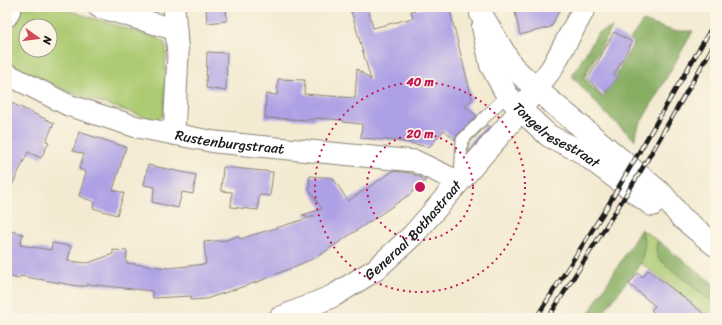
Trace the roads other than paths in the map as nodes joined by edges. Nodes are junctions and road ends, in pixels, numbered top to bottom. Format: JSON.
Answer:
{"nodes":[{"id":1,"x":11,"y":7,"type":"edge"},
{"id":2,"x":99,"y":7,"type":"edge"},
{"id":3,"x":174,"y":7,"type":"edge"},
{"id":4,"x":585,"y":7,"type":"edge"},
{"id":5,"x":480,"y":10,"type":"edge"},
{"id":6,"x":7,"y":16,"type":"edge"},
{"id":7,"x":176,"y":30,"type":"junction"},
{"id":8,"x":7,"y":74,"type":"edge"},
{"id":9,"x":536,"y":89,"type":"junction"},
{"id":10,"x":514,"y":102,"type":"junction"},
{"id":11,"x":174,"y":134,"type":"junction"},
{"id":12,"x":459,"y":182,"type":"junction"},
{"id":13,"x":681,"y":217,"type":"junction"},
{"id":14,"x":715,"y":245,"type":"edge"},
{"id":15,"x":280,"y":318,"type":"edge"}],
"edges":[{"from":1,"to":6,"type":"street"},
{"from":2,"to":7,"type":"street"},
{"from":3,"to":7,"type":"street"},
{"from":4,"to":9,"type":"main road","name":"Generaal Bothastraat"},
{"from":5,"to":9,"type":"main road","name":"Tongelresestraat"},
{"from":5,"to":10,"type":"main road","name":"Tongelresestraat"},
{"from":7,"to":11,"type":"street"},
{"from":8,"to":11,"type":"street","name":"Rustenburgstraat"},
{"from":9,"to":10,"type":"main road","name":"Generaal Bothastraat"},
{"from":9,"to":13,"type":"main road","name":"Tongelresestraat"},
{"from":10,"to":12,"type":"main road","name":"Generaal Bothastraat"},
{"from":10,"to":13,"type":"main road","name":"Tongelresestraat"},
{"from":11,"to":12,"type":"street","name":"Rustenburgstraat"},
{"from":12,"to":15,"type":"main road","name":"Generaal Bothastraat"},
{"from":13,"to":14,"type":"main road","name":"Tongelresestraat"}]}
